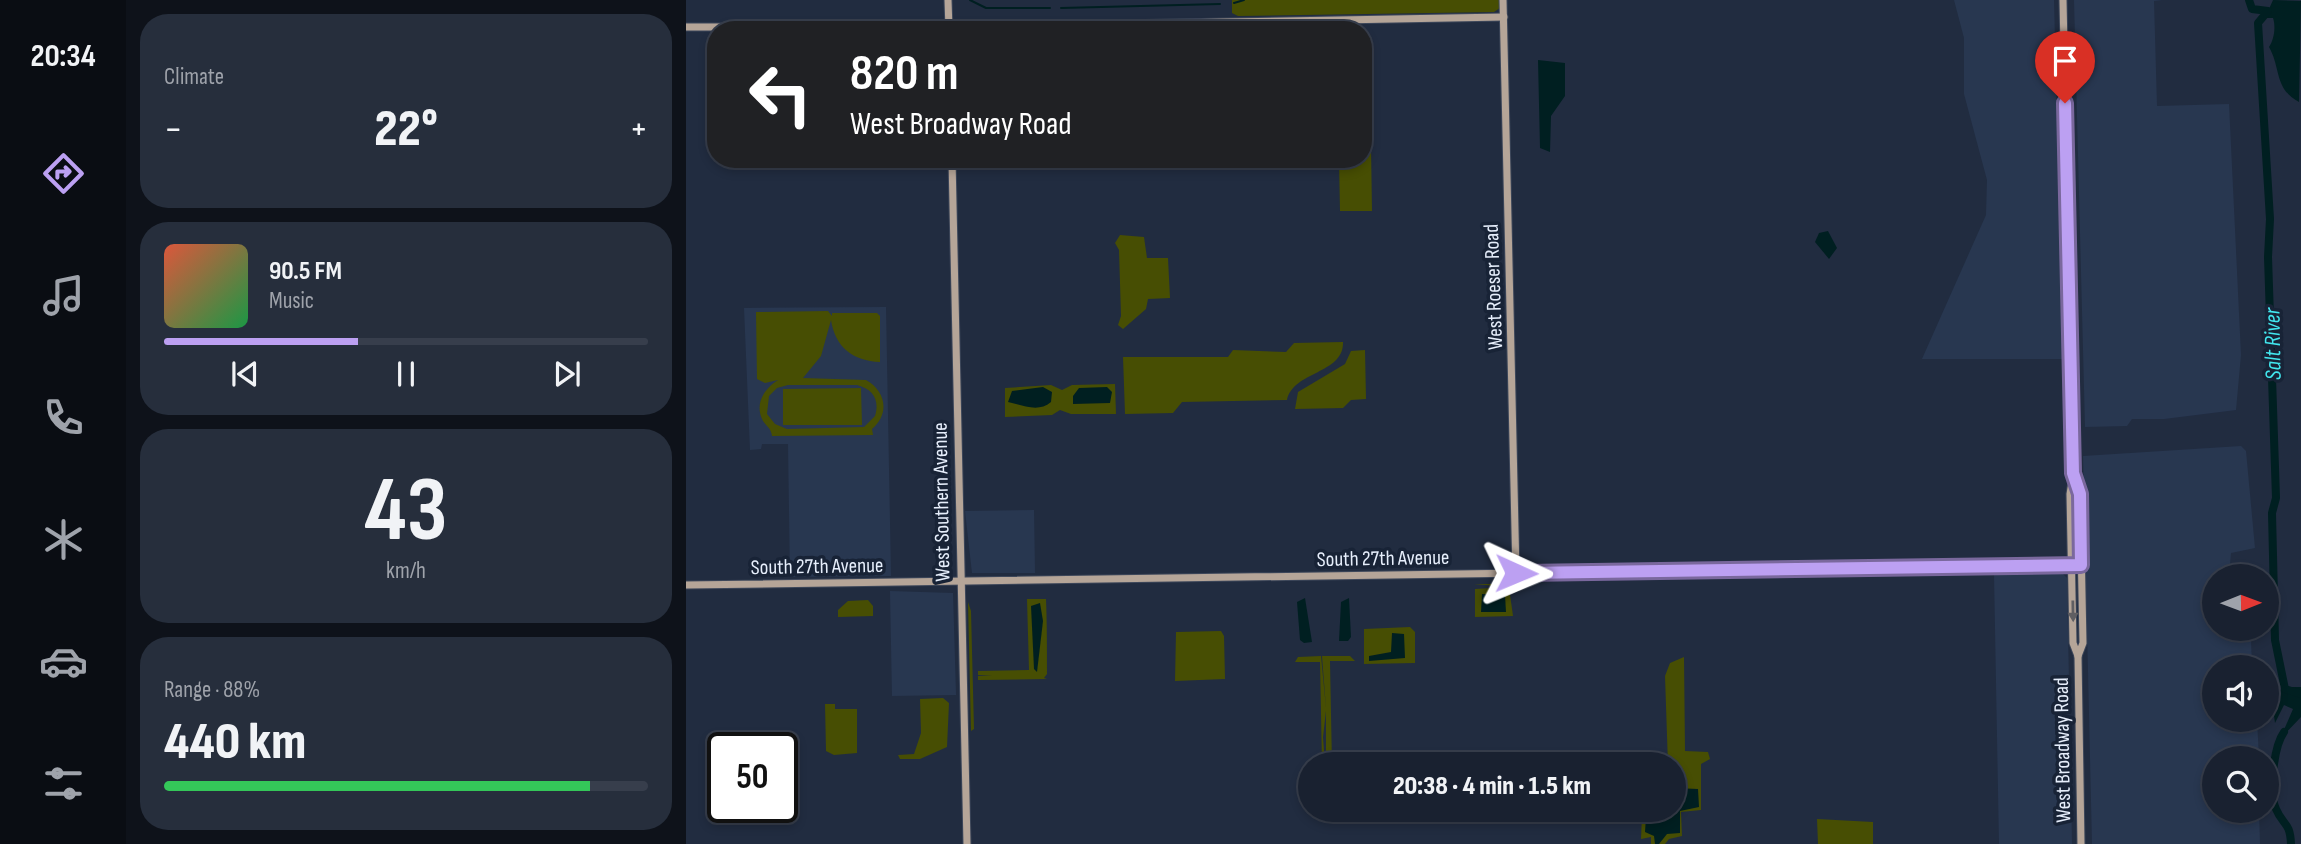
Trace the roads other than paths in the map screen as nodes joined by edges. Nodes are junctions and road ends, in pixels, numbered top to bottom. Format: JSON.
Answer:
{"nodes":[{"id":1,"x":948,"y":0,"type":"edge"},
{"id":2,"x":1503,"y":0,"type":"edge"},
{"id":3,"x":2063,"y":0,"type":"edge"},
{"id":4,"x":1504,"y":17,"type":"junction"},
{"id":5,"x":949,"y":21,"type":"edge"},
{"id":6,"x":1302,"y":21,"type":"edge"},
{"id":7,"x":686,"y":27,"type":"edge"},
{"id":8,"x":707,"y":27,"type":"edge"},
{"id":9,"x":952,"y":168,"type":"edge"},
{"id":10,"x":2074,"y":476,"type":"junction"},
{"id":11,"x":2072,"y":565,"type":"junction"},
{"id":12,"x":2081,"y":565,"type":"junction"},
{"id":13,"x":1516,"y":573,"type":"junction"},
{"id":14,"x":961,"y":582,"type":"junction"},
{"id":15,"x":686,"y":585,"type":"edge"},
{"id":16,"x":2078,"y":656,"type":"junction"},
{"id":17,"x":967,"y":844,"type":"edge"},
{"id":18,"x":2081,"y":844,"type":"edge"}],
"edges":[{"from":1,"to":5,"type":"main road"},
{"from":2,"to":4,"type":"main road","name":"West Roeser Road"},
{"from":3,"to":10,"type":"main road","name":"West Broadway Road"},
{"from":4,"to":6,"type":"main road"},
{"from":4,"to":13,"type":"main road","name":"West Roeser Road"},
{"from":7,"to":8,"type":"main road"},
{"from":9,"to":14,"type":"main road","name":"West Southern Avenue"},
{"from":10,"to":11,"type":"main road","name":"West Broadway Road"},
{"from":10,"to":12,"type":"main road","name":"West Broadway Road"},
{"from":11,"to":12,"type":"main road","name":"South 27th Avenue"},
{"from":11,"to":13,"type":"main road","name":"South 27th Avenue"},
{"from":11,"to":16,"type":"main road","name":"West Broadway Road","one_way":true},
{"from":12,"to":16,"type":"main road","name":"West Broadway Road"},
{"from":13,"to":14,"type":"main road","name":"South 27th Avenue"},
{"from":14,"to":15,"type":"main road","name":"South 27th Avenue"},
{"from":14,"to":17,"type":"main road","name":"West Southern Avenue"},
{"from":16,"to":18,"type":"main road","name":"West Broadway Road"}]}
